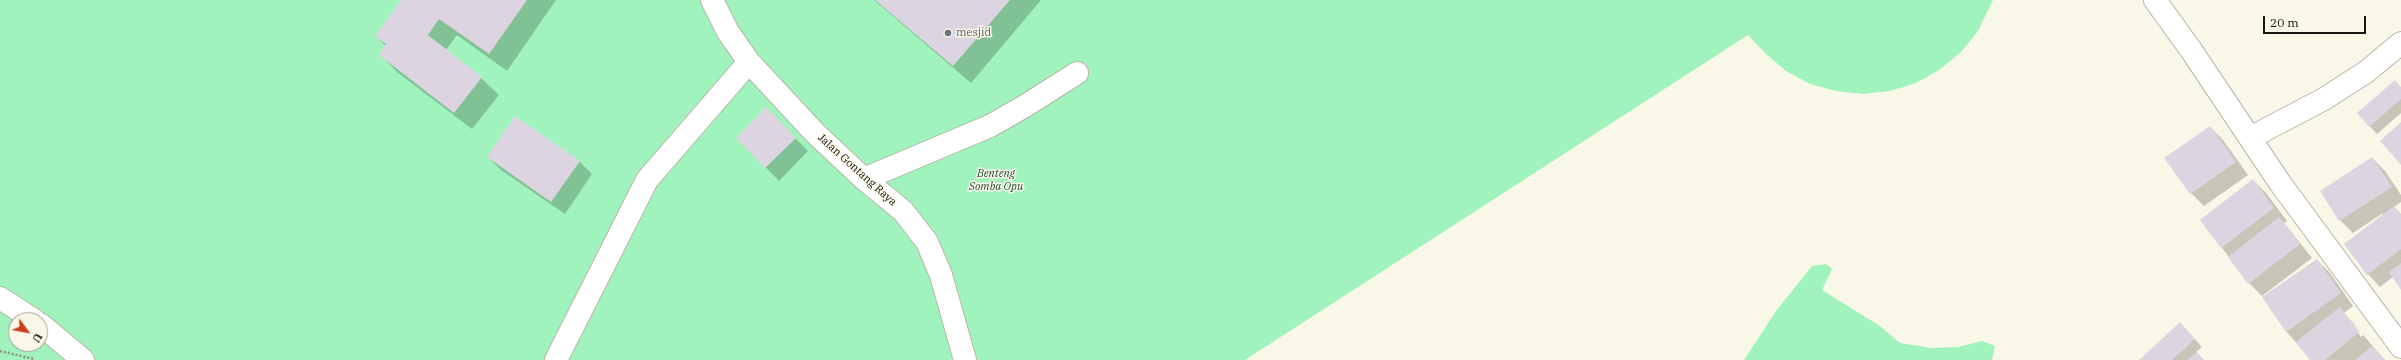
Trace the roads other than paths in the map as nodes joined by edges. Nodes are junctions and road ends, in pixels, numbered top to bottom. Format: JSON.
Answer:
{"nodes":[{"id":1,"x":712,"y":0,"type":"edge"},
{"id":2,"x":2155,"y":0,"type":"edge"},
{"id":3,"x":2400,"y":45,"type":"edge"},
{"id":4,"x":749,"y":62,"type":"junction"},
{"id":5,"x":1076,"y":73,"type":"dead end"},
{"id":6,"x":2250,"y":138,"type":"junction"},
{"id":7,"x":864,"y":179,"type":"junction"},
{"id":8,"x":0,"y":298,"type":"edge"},
{"id":9,"x":22,"y":312,"type":"edge"},
{"id":10,"x":48,"y":331,"type":"edge"},
{"id":11,"x":2401,"y":347,"type":"edge"},
{"id":12,"x":554,"y":359,"type":"edge"},
{"id":13,"x":83,"y":360,"type":"edge"},
{"id":14,"x":965,"y":360,"type":"edge"}],
"edges":[{"from":1,"to":4,"type":"street","name":"Jalan Gontang Raya"},
{"from":2,"to":6,"type":"street"},
{"from":3,"to":6,"type":"street"},
{"from":4,"to":7,"type":"street","name":"Jalan Gontang Raya"},
{"from":4,"to":12,"type":"street"},
{"from":5,"to":7,"type":"street"},
{"from":6,"to":11,"type":"street"},
{"from":7,"to":14,"type":"street","name":"Jalan Gontang Raya"},
{"from":8,"to":9,"type":"street"},
{"from":10,"to":13,"type":"street"}]}
